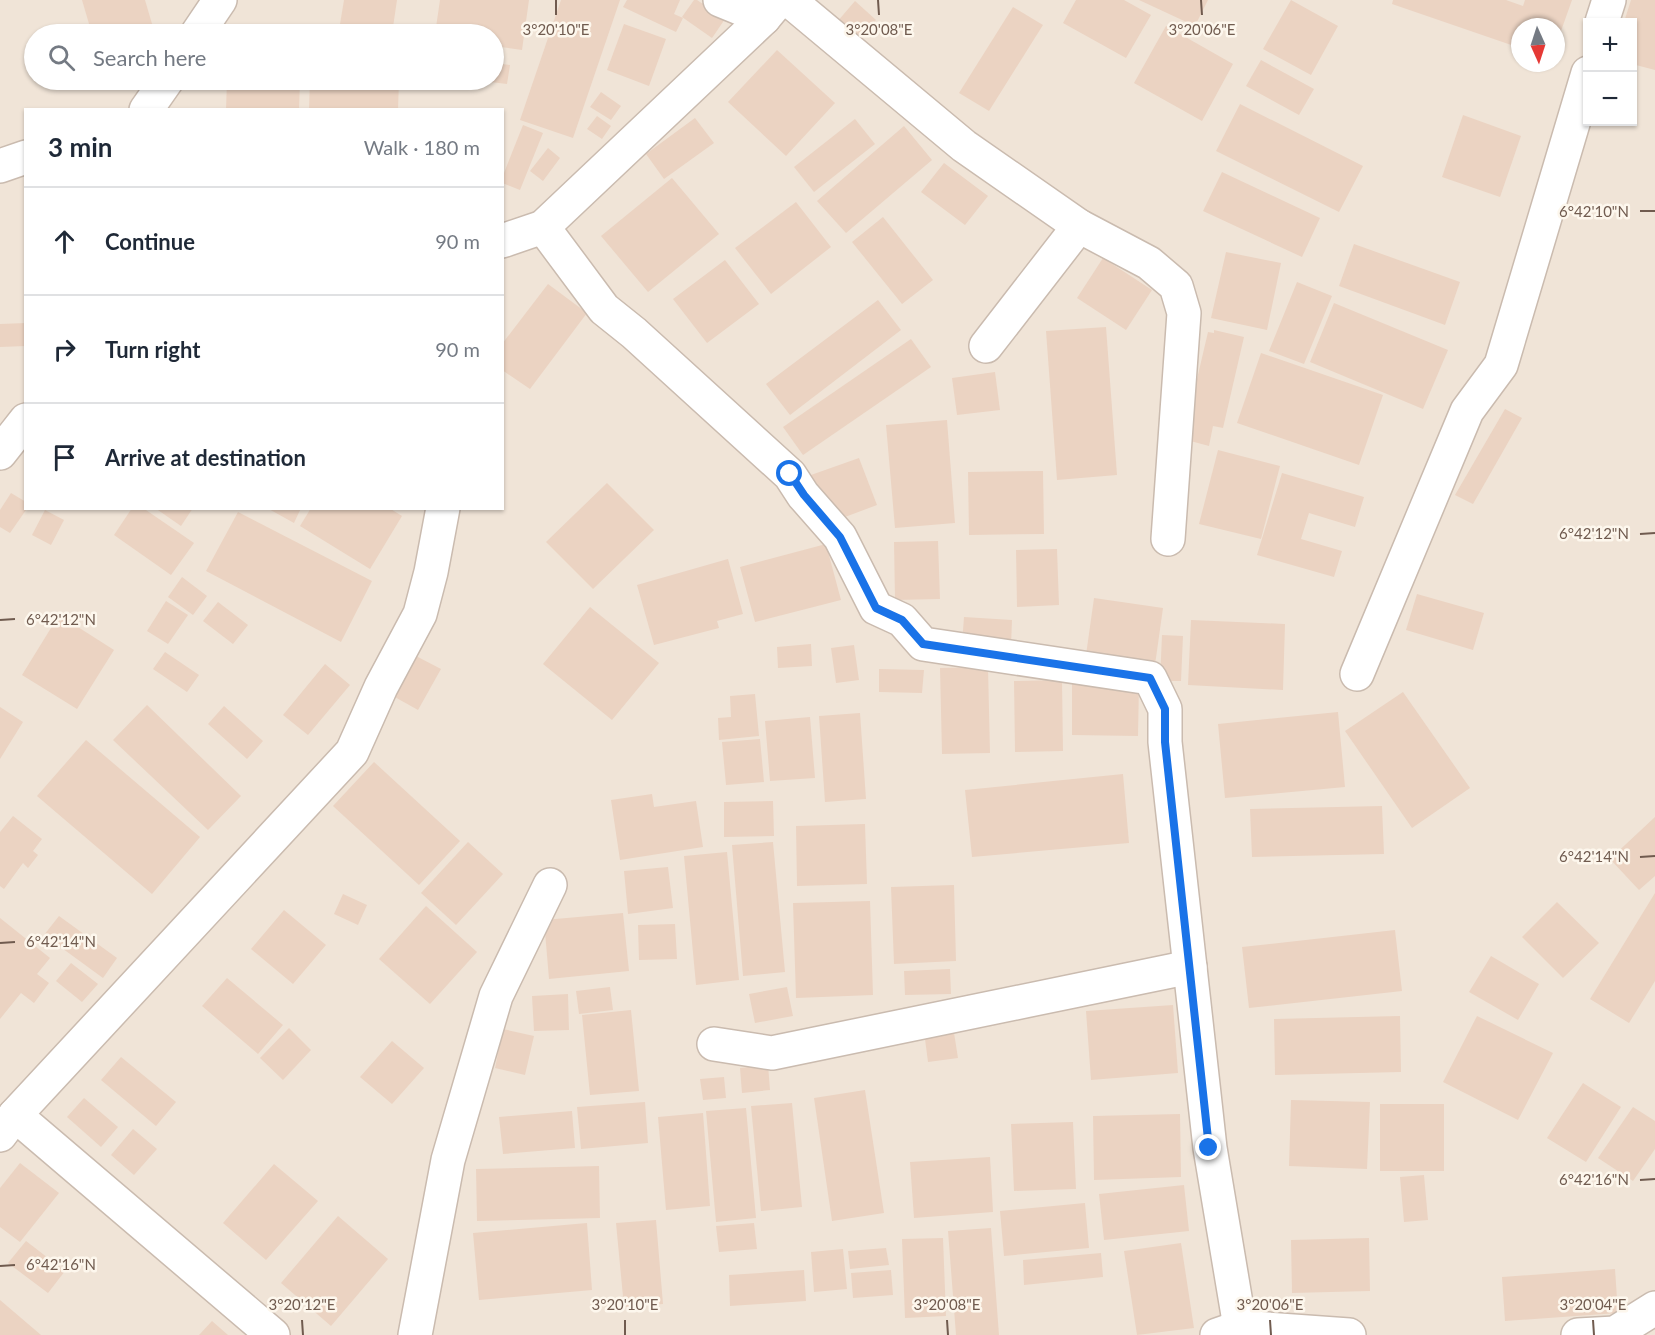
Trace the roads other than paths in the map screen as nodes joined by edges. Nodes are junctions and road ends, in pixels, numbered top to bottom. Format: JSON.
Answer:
{"nodes":[{"id":1,"x":220,"y":0,"type":"edge"},
{"id":2,"x":720,"y":0,"type":"edge"},
{"id":3,"x":1609,"y":0,"type":"edge"},
{"id":4,"x":777,"y":6,"type":"edge"},
{"id":5,"x":1603,"y":18,"type":"edge"},
{"id":6,"x":204,"y":24,"type":"edge"},
{"id":7,"x":1583,"y":87,"type":"edge"},
{"id":8,"x":160,"y":90,"type":"edge"},
{"id":9,"x":147,"y":108,"type":"edge"},
{"id":10,"x":24,"y":158,"type":"edge"},
{"id":11,"x":0,"y":166,"type":"edge"},
{"id":12,"x":1079,"y":226,"type":"junction"},
{"id":13,"x":543,"y":227,"type":"junction"},
{"id":14,"x":504,"y":240,"type":"edge"},
{"id":15,"x":986,"y":346,"type":"dead end"},
{"id":16,"x":24,"y":423,"type":"edge"},
{"id":17,"x":0,"y":453,"type":"edge"},
{"id":18,"x":443,"y":510,"type":"edge"},
{"id":19,"x":1168,"y":539,"type":"dead end"},
{"id":20,"x":1357,"y":674,"type":"dead end"},
{"id":21,"x":550,"y":885,"type":"dead end"},
{"id":22,"x":1190,"y":967,"type":"junction"},
{"id":23,"x":714,"y":1044,"type":"dead end"},
{"id":24,"x":8,"y":1125,"type":"edge"},
{"id":25,"x":1655,"y":1308,"type":"edge"},
{"id":26,"x":1229,"y":1331,"type":"edge"},
{"id":27,"x":273,"y":1335,"type":"edge"},
{"id":28,"x":415,"y":1335,"type":"edge"},
{"id":29,"x":1349,"y":1335,"type":"edge"},
{"id":30,"x":1578,"y":1335,"type":"edge"}],
"edges":[{"from":1,"to":6,"type":"street"},
{"from":2,"to":4,"type":"street"},
{"from":3,"to":5,"type":"street"},
{"from":4,"to":12,"type":"street"},
{"from":4,"to":13,"type":"street"},
{"from":7,"to":20,"type":"street"},
{"from":8,"to":9,"type":"street"},
{"from":10,"to":11,"type":"street"},
{"from":12,"to":15,"type":"street"},
{"from":12,"to":19,"type":"street"},
{"from":13,"to":14,"type":"street"},
{"from":13,"to":22,"type":"street"},
{"from":16,"to":17,"type":"street"},
{"from":18,"to":24,"type":"street"},
{"from":21,"to":28,"type":"street"},
{"from":22,"to":23,"type":"street"},
{"from":22,"to":26,"type":"street"},
{"from":24,"to":27,"type":"street"},
{"from":25,"to":30,"type":"street"},
{"from":26,"to":29,"type":"street"}]}
